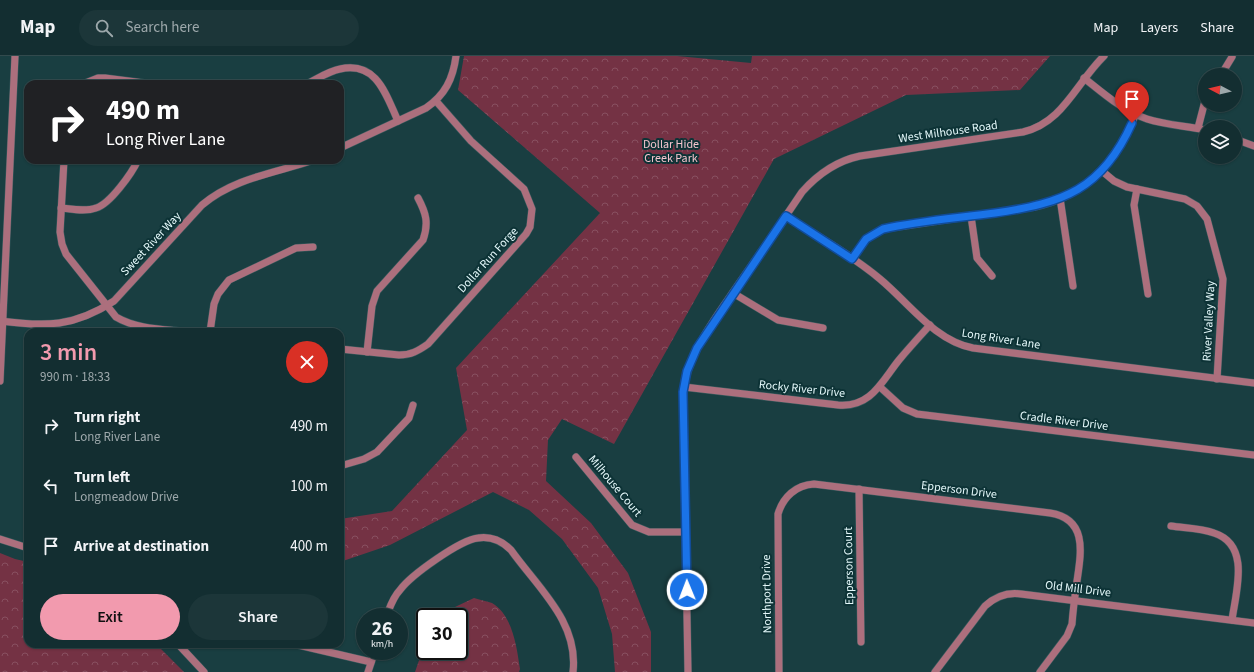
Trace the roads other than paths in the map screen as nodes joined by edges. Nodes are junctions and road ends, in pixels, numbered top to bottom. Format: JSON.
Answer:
{"nodes":[{"id":1,"x":15,"y":56,"type":"edge"},
{"id":2,"x":456,"y":56,"type":"edge"},
{"id":3,"x":1104,"y":56,"type":"edge"},
{"id":4,"x":1232,"y":57,"type":"dead end"},
{"id":5,"x":1225,"y":68,"type":"edge"},
{"id":6,"x":1084,"y":78,"type":"junction"},
{"id":7,"x":93,"y":80,"type":"edge"},
{"id":8,"x":116,"y":80,"type":"edge"},
{"id":9,"x":315,"y":80,"type":"edge"},
{"id":10,"x":436,"y":101,"type":"junction"},
{"id":11,"x":1136,"y":114,"type":"junction"},
{"id":12,"x":398,"y":121,"type":"junction"},
{"id":13,"x":1198,"y":128,"type":"edge"},
{"id":14,"x":1242,"y":142,"type":"edge"},
{"id":15,"x":344,"y":146,"type":"edge"},
{"id":16,"x":1254,"y":146,"type":"edge"},
{"id":17,"x":64,"y":164,"type":"edge"},
{"id":18,"x":136,"y":164,"type":"edge"},
{"id":19,"x":300,"y":164,"type":"edge"},
{"id":20,"x":1102,"y":171,"type":"junction"},
{"id":21,"x":1137,"y":190,"type":"junction"},
{"id":22,"x":418,"y":198,"type":"dead end"},
{"id":23,"x":1060,"y":198,"type":"junction"},
{"id":24,"x":61,"y":208,"type":"junction"},
{"id":25,"x":786,"y":216,"type":"junction"},
{"id":26,"x":971,"y":216,"type":"junction"},
{"id":27,"x":313,"y":247,"type":"dead end"},
{"id":28,"x":852,"y":259,"type":"junction"},
{"id":29,"x":992,"y":276,"type":"dead end"},
{"id":30,"x":1073,"y":286,"type":"dead end"},
{"id":31,"x":733,"y":293,"type":"junction"},
{"id":32,"x":1148,"y":294,"type":"dead end"},
{"id":33,"x":107,"y":305,"type":"junction"},
{"id":34,"x":1,"y":321,"type":"edge"},
{"id":35,"x":930,"y":325,"type":"junction"},
{"id":36,"x":154,"y":328,"type":"edge"},
{"id":37,"x":211,"y":328,"type":"edge"},
{"id":38,"x":823,"y":328,"type":"dead end"},
{"id":39,"x":344,"y":349,"type":"edge"},
{"id":40,"x":367,"y":352,"type":"junction"},
{"id":41,"x":1217,"y":379,"type":"junction"},
{"id":42,"x":0,"y":381,"type":"edge"},
{"id":43,"x":1254,"y":384,"type":"edge"},
{"id":44,"x":684,"y":387,"type":"junction"},
{"id":45,"x":880,"y":387,"type":"junction"},
{"id":46,"x":413,"y":404,"type":"dead end"},
{"id":47,"x":1254,"y":455,"type":"edge"},
{"id":48,"x":576,"y":457,"type":"dead end"},
{"id":49,"x":344,"y":465,"type":"edge"},
{"id":50,"x":859,"y":489,"type":"junction"},
{"id":51,"x":777,"y":516,"type":"joint"},
{"id":52,"x":1171,"y":526,"type":"dead end"},
{"id":53,"x":686,"y":532,"type":"junction"},
{"id":54,"x":0,"y":539,"type":"edge"},
{"id":55,"x":24,"y":547,"type":"edge"},
{"id":56,"x":1074,"y":600,"type":"junction"},
{"id":57,"x":390,"y":608,"type":"edge"},
{"id":58,"x":1232,"y":620,"type":"junction"},
{"id":59,"x":1254,"y":623,"type":"edge"},
{"id":60,"x":861,"y":642,"type":"dead end"},
{"id":61,"x":182,"y":648,"type":"edge"},
{"id":62,"x":311,"y":648,"type":"edge"},
{"id":63,"x":371,"y":662,"type":"joint"},
{"id":64,"x":204,"y":672,"type":"edge"},
{"id":65,"x":368,"y":672,"type":"edge"},
{"id":66,"x":573,"y":672,"type":"edge"},
{"id":67,"x":688,"y":672,"type":"edge"},
{"id":68,"x":779,"y":672,"type":"edge"},
{"id":69,"x":936,"y":672,"type":"edge"},
{"id":70,"x":1040,"y":672,"type":"edge"}],
"edges":[{"from":1,"to":34,"type":"street"},
{"from":2,"to":10,"type":"street"},
{"from":3,"to":6,"type":"street","name":"West Milhouse Road"},
{"from":4,"to":5,"type":"street"},
{"from":6,"to":11,"type":"street"},
{"from":6,"to":25,"type":"street","name":"West Milhouse Road"},
{"from":7,"to":8,"type":"street"},
{"from":9,"to":12,"type":"street"},
{"from":10,"to":12,"type":"street"},
{"from":10,"to":40,"type":"street","name":"Dollar Run Forge"},
{"from":11,"to":13,"type":"street"},
{"from":11,"to":20,"type":"street"},
{"from":12,"to":15,"type":"street"},
{"from":14,"to":16,"type":"street"},
{"from":17,"to":24,"type":"street"},
{"from":18,"to":24,"type":"street"},
{"from":19,"to":33,"type":"street","name":"Sweet River Way"},
{"from":20,"to":21,"type":"street","name":"River Valley Way"},
{"from":20,"to":23,"type":"street"},
{"from":21,"to":32,"type":"street"},
{"from":21,"to":41,"type":"street","name":"River Valley Way"},
{"from":22,"to":40,"type":"street"},
{"from":23,"to":26,"type":"street"},
{"from":23,"to":30,"type":"street"},
{"from":24,"to":33,"type":"street"},
{"from":25,"to":28,"type":"street","name":"Long River Lane"},
{"from":25,"to":31,"type":"street","name":"West Milhouse Road"},
{"from":26,"to":28,"type":"street"},
{"from":26,"to":29,"type":"street"},
{"from":27,"to":37,"type":"street"},
{"from":28,"to":35,"type":"street","name":"Long River Lane"},
{"from":31,"to":38,"type":"street"},
{"from":31,"to":44,"type":"street","name":"West Milhouse Road"},
{"from":33,"to":34,"type":"street","name":"Sweet River Way"},
{"from":33,"to":36,"type":"street"},
{"from":34,"to":42,"type":"street"},
{"from":35,"to":41,"type":"street","name":"Long River Lane"},
{"from":35,"to":45,"type":"street","name":"Rocky River Drive"},
{"from":39,"to":40,"type":"street","name":"Dollar Run Forge"},
{"from":41,"to":43,"type":"street","name":"Long River Lane"},
{"from":44,"to":45,"type":"street","name":"Rocky River Drive"},
{"from":44,"to":53,"type":"street","name":"West Milhouse Road"},
{"from":45,"to":47,"type":"street","name":"Cradle River Drive"},
{"from":46,"to":49,"type":"street"},
{"from":48,"to":53,"type":"street","name":"Milhouse Court"},
{"from":50,"to":51,"type":"street","name":"Epperson Drive"},
{"from":50,"to":56,"type":"street","name":"Epperson Drive"},
{"from":50,"to":60,"type":"street","name":"Epperson Court"},
{"from":51,"to":68,"type":"street","name":"Northport Drive"},
{"from":52,"to":58,"type":"street"},
{"from":53,"to":67,"type":"street","name":"West Milhouse Road"},
{"from":54,"to":55,"type":"street"},
{"from":56,"to":58,"type":"street","name":"Old Mill Drive"},
{"from":56,"to":69,"type":"street","name":"Old Mill Drive"},
{"from":56,"to":70,"type":"street","name":"Epperson Drive"},
{"from":57,"to":66,"type":"street"},
{"from":58,"to":59,"type":"street","name":"Old Mill Drive"},
{"from":61,"to":64,"type":"street"},
{"from":62,"to":63,"type":"street"},
{"from":63,"to":65,"type":"street"}]}
